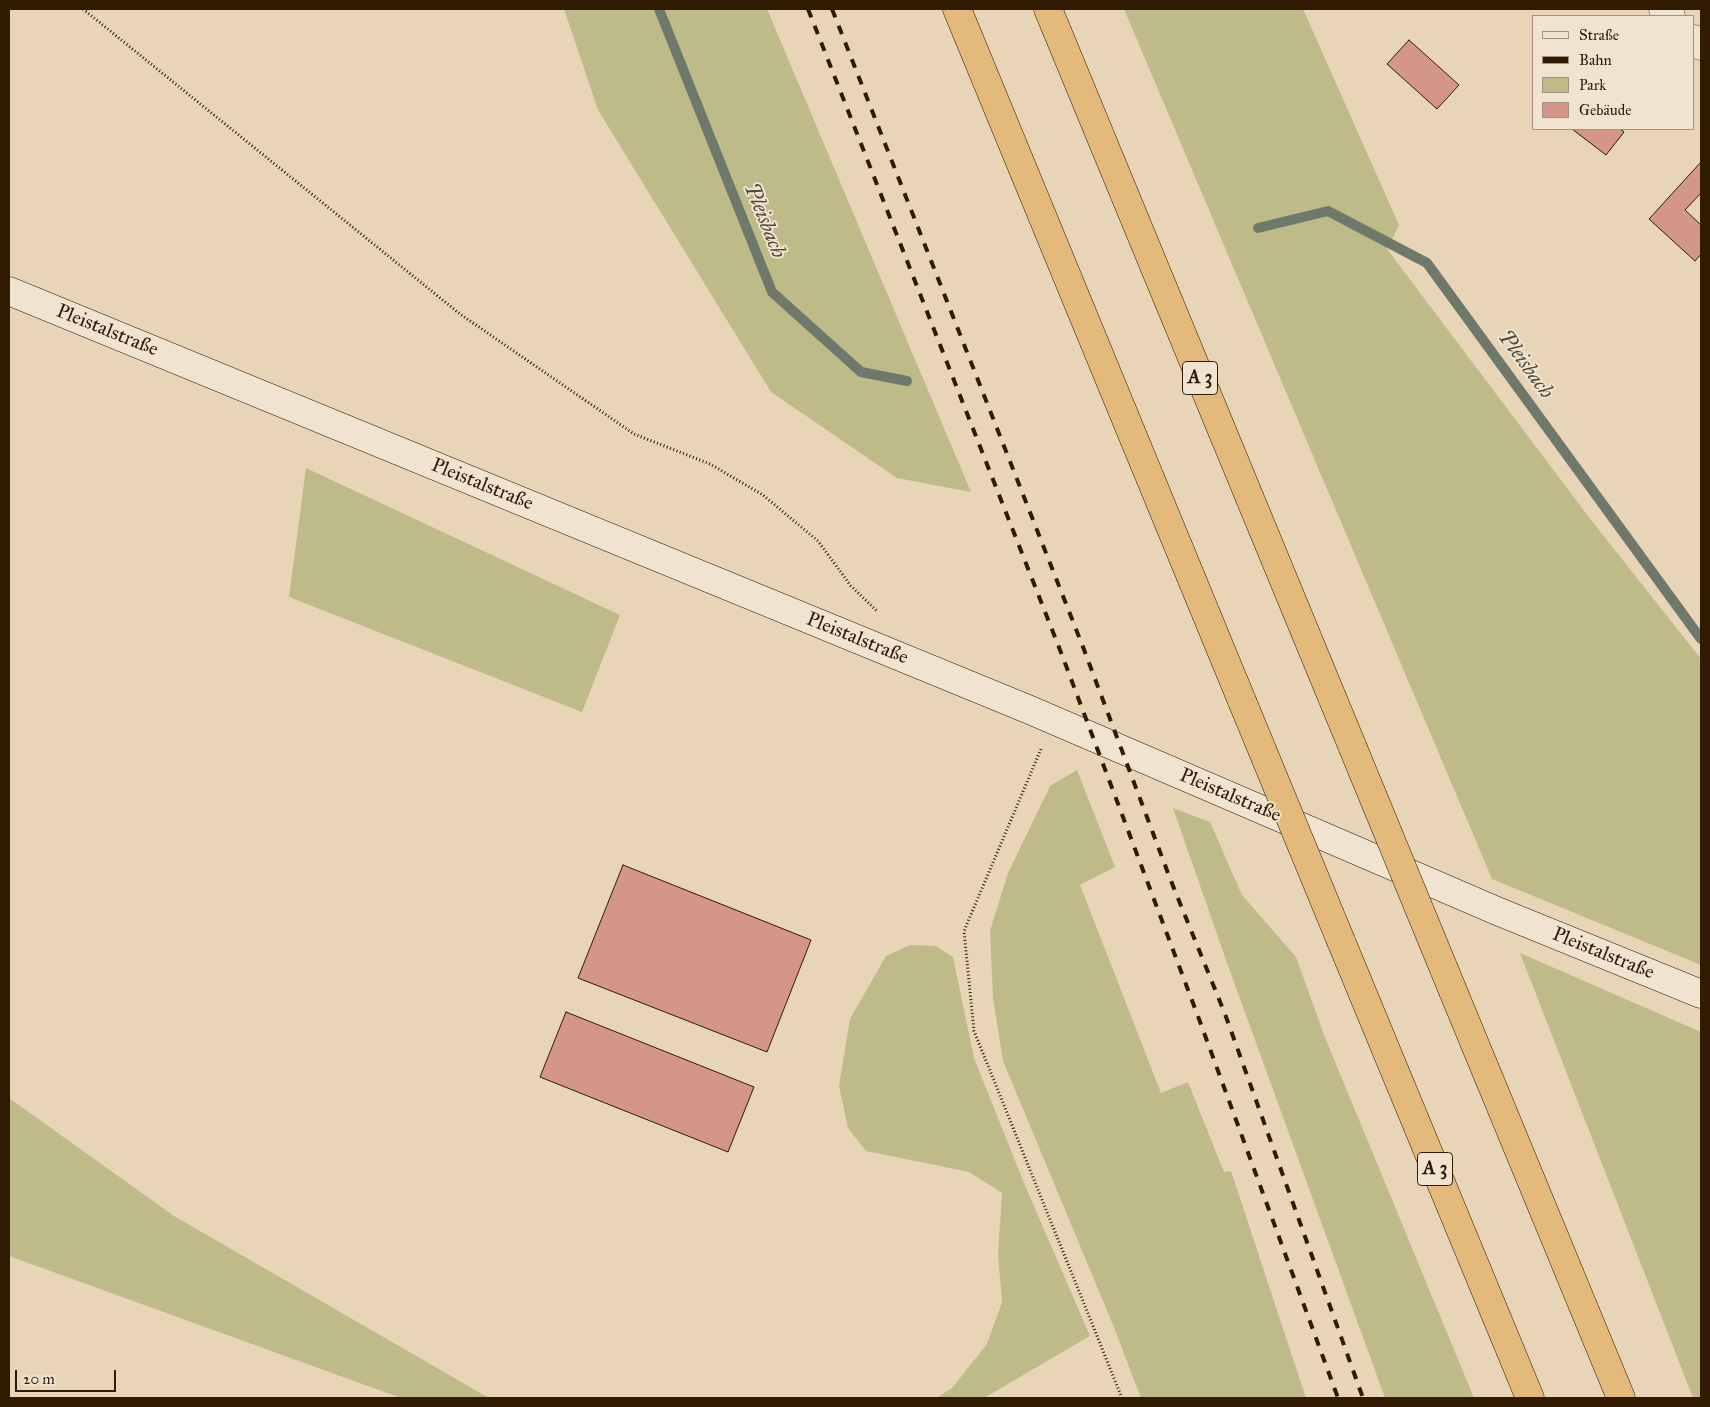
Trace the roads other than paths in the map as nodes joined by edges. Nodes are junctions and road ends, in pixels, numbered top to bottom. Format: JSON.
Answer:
{"nodes":[{"id":1,"x":957,"y":9,"type":"edge"},
{"id":2,"x":1048,"y":9,"type":"edge"},
{"id":3,"x":9,"y":291,"type":"edge"},
{"id":4,"x":1701,"y":994,"type":"edge"},
{"id":5,"x":1530,"y":1398,"type":"edge"},
{"id":6,"x":1621,"y":1398,"type":"edge"}],
"edges":[{"from":1,"to":5,"type":"highway","number":"A 3","bridge":true},
{"from":2,"to":6,"type":"highway","number":"A 3","bridge":true},
{"from":3,"to":4,"type":"main road","name":"Pleistalstraße"}]}
